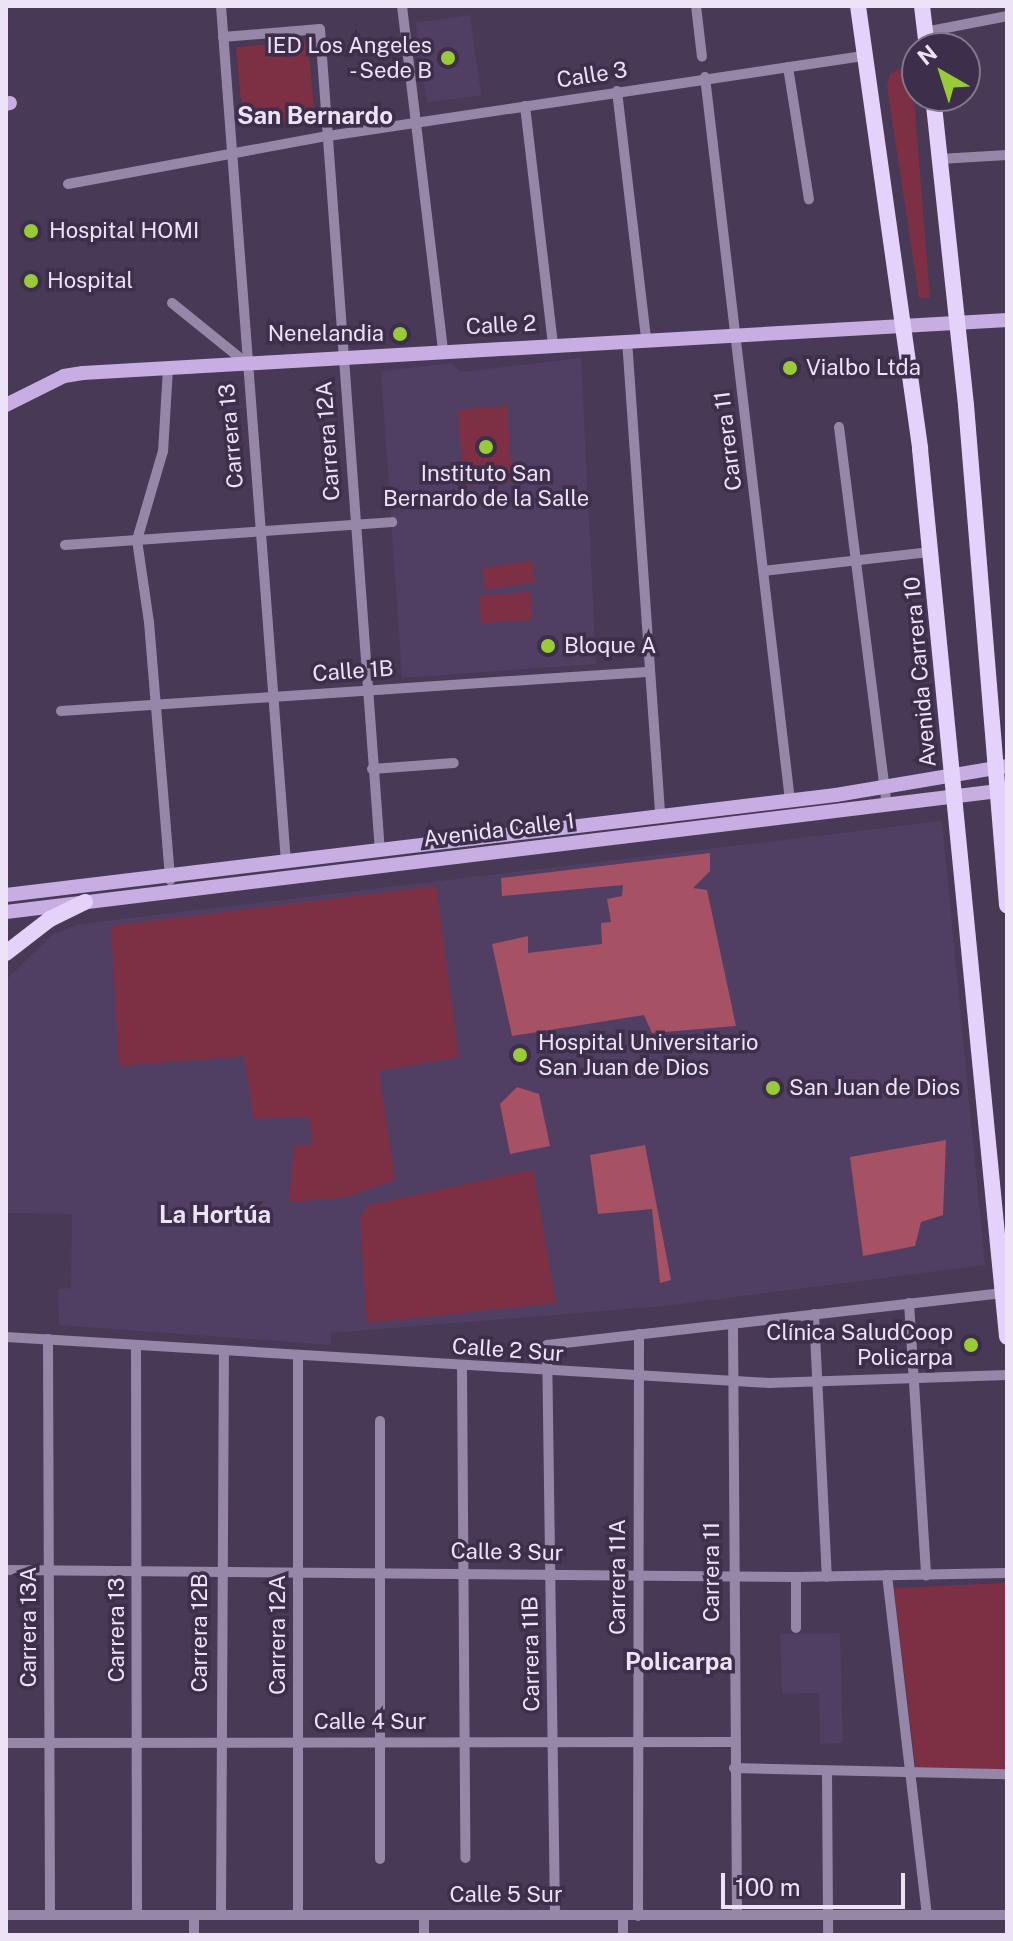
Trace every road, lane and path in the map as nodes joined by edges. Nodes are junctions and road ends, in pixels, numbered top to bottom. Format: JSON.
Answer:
{"nodes":[{"id":1,"x":221,"y":6,"type":"edge"},
{"id":2,"x":402,"y":6,"type":"edge"},
{"id":3,"x":696,"y":6,"type":"edge"},
{"id":4,"x":858,"y":6,"type":"edge"},
{"id":5,"x":922,"y":6,"type":"edge"},
{"id":6,"x":1007,"y":16,"type":"edge"},
{"id":7,"x":925,"y":32,"type":"edge"},
{"id":8,"x":953,"y":32,"type":"edge"},
{"id":9,"x":223,"y":37,"type":"junction"},
{"id":10,"x":863,"y":56,"type":"junction"},
{"id":11,"x":702,"y":57,"type":"dead end"},
{"id":12,"x":788,"y":67,"type":"junction"},
{"id":13,"x":705,"y":77,"type":"junction"},
{"id":14,"x":617,"y":91,"type":"junction"},
{"id":15,"x":525,"y":106,"type":"junction"},
{"id":16,"x":935,"y":112,"type":"edge"},
{"id":17,"x":415,"y":122,"type":"junction"},
{"id":18,"x":328,"y":136,"type":"junction"},
{"id":19,"x":1007,"y":155,"type":"edge"},
{"id":20,"x":231,"y":156,"type":"junction"},
{"id":21,"x":940,"y":159,"type":"junction"},
{"id":22,"x":68,"y":184,"type":"dead end"},
{"id":23,"x":809,"y":199,"type":"dead end"},
{"id":24,"x":172,"y":303,"type":"dead end"},
{"id":25,"x":1007,"y":320,"type":"edge"},
{"id":26,"x":957,"y":322,"type":"junction"},
{"id":27,"x":904,"y":325,"type":"junction"},
{"id":28,"x":735,"y":333,"type":"junction"},
{"id":29,"x":646,"y":338,"type":"junction"},
{"id":30,"x":627,"y":340,"type":"junction"},
{"id":31,"x":553,"y":344,"type":"junction"},
{"id":32,"x":443,"y":350,"type":"junction"},
{"id":33,"x":342,"y":356,"type":"junction"},
{"id":34,"x":245,"y":362,"type":"junction"},
{"id":35,"x":168,"y":368,"type":"junction"},
{"id":36,"x":6,"y":405,"type":"edge"},
{"id":37,"x":839,"y":427,"type":"dead end"},
{"id":38,"x":392,"y":522,"type":"dead end"},
{"id":39,"x":354,"y":524,"type":"junction"},
{"id":40,"x":259,"y":531,"type":"junction"},
{"id":41,"x":137,"y":540,"type":"junction"},
{"id":42,"x":65,"y":545,"type":"dead end"},
{"id":43,"x":931,"y":552,"type":"junction"},
{"id":44,"x":853,"y":560,"type":"junction"},
{"id":45,"x":763,"y":571,"type":"junction"},
{"id":46,"x":647,"y":672,"type":"junction"},
{"id":47,"x":366,"y":691,"type":"junction"},
{"id":48,"x":273,"y":697,"type":"junction"},
{"id":49,"x":152,"y":706,"type":"junction"},
{"id":50,"x":61,"y":711,"type":"dead end"},
{"id":51,"x":454,"y":763,"type":"dead end"},
{"id":52,"x":1001,"y":767,"type":"edge"},
{"id":53,"x":372,"y":769,"type":"junction"},
{"id":54,"x":952,"y":772,"type":"junction"},
{"id":55,"x":884,"y":785,"type":"junction"},
{"id":56,"x":1002,"y":790,"type":"edge"},
{"id":57,"x":954,"y":796,"type":"junction"},
{"id":58,"x":790,"y":801,"type":"junction"},
{"id":59,"x":887,"y":805,"type":"junction"},
{"id":60,"x":660,"y":817,"type":"junction"},
{"id":61,"x":380,"y":851,"type":"junction"},
{"id":62,"x":287,"y":870,"type":"junction"},
{"id":63,"x":170,"y":884,"type":"junction"},
{"id":64,"x":6,"y":895,"type":"edge"},
{"id":65,"x":85,"y":902,"type":"junction"},
{"id":66,"x":1007,"y":905,"type":"edge"},
{"id":67,"x":6,"y":912,"type":"edge"},
{"id":68,"x":6,"y":953,"type":"edge"},
{"id":69,"x":1003,"y":1293,"type":"junction"},
{"id":70,"x":909,"y":1303,"type":"junction"},
{"id":71,"x":814,"y":1314,"type":"junction"},
{"id":72,"x":733,"y":1324,"type":"junction"},
{"id":73,"x":639,"y":1334,"type":"junction"},
{"id":74,"x":6,"y":1337,"type":"edge"},
{"id":75,"x":1007,"y":1337,"type":"edge"},
{"id":76,"x":48,"y":1339,"type":"junction"},
{"id":77,"x":136,"y":1345,"type":"junction"},
{"id":78,"x":224,"y":1350,"type":"junction"},
{"id":79,"x":298,"y":1355,"type":"junction"},
{"id":80,"x":462,"y":1367,"type":"junction"},
{"id":81,"x":547,"y":1373,"type":"junction"},
{"id":82,"x":1007,"y":1375,"type":"edge"},
{"id":83,"x":639,"y":1377,"type":"junction"},
{"id":84,"x":732,"y":1381,"type":"junction"},
{"id":85,"x":817,"y":1382,"type":"junction"},
{"id":86,"x":914,"y":1382,"type":"junction"},
{"id":87,"x":380,"y":1421,"type":"dead end"},
{"id":88,"x":298,"y":1568,"type":"junction"},
{"id":89,"x":49,"y":1569,"type":"junction"},
{"id":90,"x":137,"y":1569,"type":"junction"},
{"id":91,"x":220,"y":1569,"type":"junction"},
{"id":92,"x":380,"y":1569,"type":"junction"},
{"id":93,"x":6,"y":1570,"type":"edge"},
{"id":94,"x":463,"y":1571,"type":"junction"},
{"id":95,"x":550,"y":1573,"type":"junction"},
{"id":96,"x":1007,"y":1573,"type":"edge"},
{"id":97,"x":638,"y":1574,"type":"junction"},
{"id":98,"x":887,"y":1575,"type":"junction"},
{"id":99,"x":926,"y":1575,"type":"junction"},
{"id":100,"x":732,"y":1576,"type":"junction"},
{"id":101,"x":796,"y":1577,"type":"junction"},
{"id":102,"x":827,"y":1577,"type":"junction"},
{"id":103,"x":796,"y":1628,"type":"dead end"},
{"id":104,"x":221,"y":1742,"type":"junction"},
{"id":105,"x":298,"y":1742,"type":"junction"},
{"id":106,"x":380,"y":1742,"type":"junction"},
{"id":107,"x":464,"y":1742,"type":"junction"},
{"id":108,"x":552,"y":1742,"type":"junction"},
{"id":109,"x":638,"y":1742,"type":"junction"},
{"id":110,"x":734,"y":1742,"type":"junction"},
{"id":111,"x":6,"y":1743,"type":"edge"},
{"id":112,"x":49,"y":1743,"type":"junction"},
{"id":113,"x":137,"y":1743,"type":"junction"},
{"id":114,"x":734,"y":1768,"type":"junction"},
{"id":115,"x":827,"y":1774,"type":"junction"},
{"id":116,"x":1007,"y":1774,"type":"edge"},
{"id":117,"x":911,"y":1775,"type":"junction"},
{"id":118,"x":465,"y":1858,"type":"dead end"},
{"id":119,"x":380,"y":1859,"type":"dead end"},
{"id":120,"x":6,"y":1915,"type":"edge"},
{"id":121,"x":50,"y":1915,"type":"junction"},
{"id":122,"x":137,"y":1915,"type":"junction"},
{"id":123,"x":194,"y":1915,"type":"junction"},
{"id":124,"x":221,"y":1915,"type":"junction"},
{"id":125,"x":298,"y":1915,"type":"junction"},
{"id":126,"x":424,"y":1915,"type":"junction"},
{"id":127,"x":555,"y":1915,"type":"junction"},
{"id":128,"x":623,"y":1915,"type":"junction"},
{"id":129,"x":737,"y":1915,"type":"junction"},
{"id":130,"x":828,"y":1915,"type":"junction"},
{"id":131,"x":927,"y":1915,"type":"junction"},
{"id":132,"x":1007,"y":1915,"type":"edge"},
{"id":133,"x":638,"y":1916,"type":"junction"},
{"id":134,"x":194,"y":1935,"type":"edge"},
{"id":135,"x":424,"y":1935,"type":"edge"},
{"id":136,"x":623,"y":1935,"type":"edge"},
{"id":137,"x":828,"y":1935,"type":"edge"}],
"edges":[{"from":1,"to":9,"type":"street","name":"Carrera 13"},
{"from":2,"to":17,"type":"street"},
{"from":3,"to":11,"type":"street"},
{"from":4,"to":10,"type":"main road","name":"Avenida Carrera 10"},
{"from":5,"to":7,"type":"main road"},
{"from":6,"to":8,"type":"street"},
{"from":9,"to":18,"type":"street","name":"Carrera 12A"},
{"from":9,"to":20,"type":"street","name":"Carrera 13"},
{"from":10,"to":12,"type":"street","name":"Calle 3"},
{"from":10,"to":27,"type":"main road","name":"Avenida Carrera 10"},
{"from":12,"to":13,"type":"street","name":"Calle 3"},
{"from":12,"to":23,"type":"street"},
{"from":13,"to":14,"type":"street","name":"Calle 3"},
{"from":13,"to":28,"type":"street","name":"Carrera 11"},
{"from":14,"to":15,"type":"street","name":"Calle 3"},
{"from":14,"to":29,"type":"street"},
{"from":15,"to":17,"type":"street","name":"Calle 3"},
{"from":15,"to":31,"type":"street"},
{"from":16,"to":21,"type":"main road"},
{"from":17,"to":18,"type":"street","name":"Calle 3"},
{"from":17,"to":32,"type":"street"},
{"from":18,"to":20,"type":"street","name":"Calle 3"},
{"from":18,"to":33,"type":"street","name":"Carrera 12A"},
{"from":19,"to":21,"type":"street"},
{"from":20,"to":22,"type":"street","name":"Calle 3"},
{"from":20,"to":34,"type":"street","name":"Carrera 13"},
{"from":21,"to":26,"type":"main road"},
{"from":24,"to":34,"type":"street"},
{"from":25,"to":26,"type":"main road","name":"Calle 2"},
{"from":26,"to":27,"type":"main road","name":"Calle 2"},
{"from":26,"to":52,"type":"main road"},
{"from":27,"to":28,"type":"main road","name":"Calle 2"},
{"from":27,"to":43,"type":"main road","name":"Avenida Carrera 10"},
{"from":28,"to":29,"type":"main road","name":"Calle 2"},
{"from":28,"to":45,"type":"street","name":"Carrera 11"},
{"from":29,"to":30,"type":"main road","name":"Calle 2"},
{"from":30,"to":31,"type":"main road","name":"Calle 2"},
{"from":30,"to":46,"type":"street"},
{"from":31,"to":32,"type":"main road","name":"Calle 2"},
{"from":32,"to":33,"type":"main road","name":"Calle 2"},
{"from":33,"to":34,"type":"main road","name":"Calle 2"},
{"from":33,"to":39,"type":"street","name":"Carrera 12A"},
{"from":34,"to":35,"type":"main road","name":"Calle 2"},
{"from":34,"to":40,"type":"street","name":"Carrera 13"},
{"from":35,"to":36,"type":"main road","name":"Calle 2"},
{"from":35,"to":41,"type":"street"},
{"from":37,"to":44,"type":"street"},
{"from":38,"to":39,"type":"street"},
{"from":39,"to":40,"type":"street"},
{"from":39,"to":47,"type":"street","name":"Carrera 12A"},
{"from":40,"to":41,"type":"street"},
{"from":40,"to":48,"type":"street","name":"Carrera 13"},
{"from":41,"to":42,"type":"street"},
{"from":41,"to":49,"type":"street"},
{"from":43,"to":44,"type":"street"},
{"from":43,"to":54,"type":"main road","name":"Avenida Carrera 10"},
{"from":44,"to":45,"type":"street"},
{"from":44,"to":55,"type":"street"},
{"from":45,"to":58,"type":"street","name":"Carrera 11"},
{"from":46,"to":47,"type":"street","name":"Calle 1B"},
{"from":46,"to":60,"type":"street"},
{"from":47,"to":48,"type":"street","name":"Calle 1B"},
{"from":47,"to":53,"type":"street","name":"Carrera 12A"},
{"from":48,"to":49,"type":"street","name":"Calle 1B"},
{"from":48,"to":62,"type":"street","name":"Carrera 13"},
{"from":49,"to":50,"type":"street","name":"Calle 1B"},
{"from":49,"to":63,"type":"street"},
{"from":51,"to":53,"type":"street"},
{"from":52,"to":54,"type":"main road","name":"Avenida Calle 1"},
{"from":52,"to":56,"type":"main road"},
{"from":53,"to":61,"type":"street","name":"Carrera 12A"},
{"from":54,"to":55,"type":"main road","name":"Avenida Calle 1"},
{"from":54,"to":57,"type":"main road","name":"Avenida Carrera 10"},
{"from":55,"to":58,"type":"main road","name":"Avenida Calle 1"},
{"from":55,"to":59,"type":"street"},
{"from":56,"to":57,"type":"main road","name":"Avenida Calle 1"},
{"from":56,"to":66,"type":"main road"},
{"from":57,"to":59,"type":"main road","name":"Avenida Calle 1"},
{"from":57,"to":69,"type":"main road","name":"Avenida Carrera 10"},
{"from":58,"to":60,"type":"main road","name":"Avenida Calle 1"},
{"from":59,"to":62,"type":"main road","name":"Avenida Calle 1"},
{"from":60,"to":61,"type":"main road","name":"Avenida Calle 1"},
{"from":61,"to":62,"type":"main road","name":"Avenida Calle 1"},
{"from":62,"to":63,"type":"main road","name":"Avenida Calle 1"},
{"from":63,"to":64,"type":"main road","name":"Avenida Calle 1"},
{"from":63,"to":65,"type":"main road","name":"Avenida Calle 1"},
{"from":65,"to":67,"type":"main road","name":"Avenida Calle 1"},
{"from":65,"to":68,"type":"main road"},
{"from":69,"to":70,"type":"street"},
{"from":69,"to":75,"type":"main road","name":"Avenida Carrera 10"},
{"from":70,"to":71,"type":"street"},
{"from":70,"to":86,"type":"street"},
{"from":71,"to":72,"type":"street"},
{"from":71,"to":85,"type":"street"},
{"from":72,"to":73,"type":"street"},
{"from":72,"to":84,"type":"street","name":"Carrera 11"},
{"from":73,"to":81,"type":"street","name":"Carrera 11B"},
{"from":73,"to":83,"type":"street","name":"Carrera 11A"},
{"from":74,"to":76,"type":"street","name":"Calle 2 Sur"},
{"from":76,"to":77,"type":"street","name":"Calle 2 Sur"},
{"from":76,"to":89,"type":"street","name":"Carrera 13A"},
{"from":77,"to":78,"type":"street","name":"Calle 2 Sur"},
{"from":77,"to":90,"type":"street","name":"Carrera 13"},
{"from":78,"to":79,"type":"street","name":"Calle 2 Sur"},
{"from":78,"to":91,"type":"street","name":"Carrera 12B"},
{"from":79,"to":80,"type":"street","name":"Calle 2 Sur"},
{"from":79,"to":88,"type":"street","name":"Carrera 12A"},
{"from":80,"to":81,"type":"street","name":"Calle 2 Sur"},
{"from":80,"to":94,"type":"street"},
{"from":81,"to":83,"type":"street","name":"Calle 2 Sur"},
{"from":81,"to":95,"type":"street","name":"Carrera 11B"},
{"from":82,"to":86,"type":"street","name":"Calle 2 Sur"},
{"from":83,"to":84,"type":"street","name":"Calle 2 Sur"},
{"from":83,"to":97,"type":"street","name":"Carrera 11A"},
{"from":84,"to":85,"type":"street","name":"Calle 2 Sur"},
{"from":84,"to":100,"type":"street","name":"Carrera 11"},
{"from":85,"to":86,"type":"street","name":"Calle 2 Sur"},
{"from":85,"to":102,"type":"street"},
{"from":86,"to":99,"type":"street"},
{"from":87,"to":92,"type":"street"},
{"from":88,"to":91,"type":"street","name":"Calle 3 Sur"},
{"from":88,"to":92,"type":"street","name":"Calle 3 Sur"},
{"from":88,"to":105,"type":"street","name":"Carrera 12A"},
{"from":89,"to":90,"type":"street","name":"Calle 3 Sur"},
{"from":89,"to":93,"type":"street","name":"Calle 3 Sur"},
{"from":89,"to":112,"type":"street","name":"Carrera 13A"},
{"from":90,"to":91,"type":"street","name":"Calle 3 Sur"},
{"from":90,"to":113,"type":"street","name":"Carrera 13"},
{"from":91,"to":104,"type":"street","name":"Carrera 12B"},
{"from":92,"to":94,"type":"street","name":"Calle 3 Sur"},
{"from":92,"to":106,"type":"street"},
{"from":94,"to":95,"type":"street","name":"Calle 3 Sur"},
{"from":94,"to":107,"type":"street"},
{"from":95,"to":97,"type":"street","name":"Calle 3 Sur"},
{"from":95,"to":108,"type":"street","name":"Carrera 11B"},
{"from":96,"to":99,"type":"street","name":"Calle 3 Sur"},
{"from":97,"to":100,"type":"street","name":"Calle 3 Sur"},
{"from":97,"to":109,"type":"street","name":"Carrera 11A"},
{"from":98,"to":99,"type":"street","name":"Calle 3 Sur"},
{"from":98,"to":102,"type":"street","name":"Calle 3 Sur"},
{"from":98,"to":117,"type":"street"},
{"from":100,"to":101,"type":"street","name":"Calle 3 Sur"},
{"from":100,"to":110,"type":"street","name":"Carrera 11"},
{"from":101,"to":102,"type":"street","name":"Calle 3 Sur"},
{"from":101,"to":103,"type":"street"},
{"from":104,"to":105,"type":"street","name":"Calle 4 Sur"},
{"from":104,"to":113,"type":"street","name":"Calle 4 Sur"},
{"from":104,"to":124,"type":"street","name":"Carrera 12B"},
{"from":105,"to":106,"type":"street","name":"Calle 4 Sur"},
{"from":105,"to":125,"type":"street","name":"Carrera 12A"},
{"from":106,"to":107,"type":"street","name":"Calle 4 Sur"},
{"from":106,"to":119,"type":"street"},
{"from":107,"to":108,"type":"street","name":"Calle 4 Sur"},
{"from":107,"to":118,"type":"street"},
{"from":108,"to":109,"type":"street","name":"Calle 4 Sur"},
{"from":108,"to":127,"type":"street","name":"Carrera 11B"},
{"from":109,"to":110,"type":"street","name":"Calle 4 Sur"},
{"from":109,"to":133,"type":"street","name":"Carrera 11A"},
{"from":110,"to":114,"type":"street","name":"Carrera 11"},
{"from":111,"to":112,"type":"street","name":"Calle 4 Sur"},
{"from":112,"to":113,"type":"street","name":"Calle 4 Sur"},
{"from":112,"to":121,"type":"street","name":"Carrera 13A"},
{"from":113,"to":122,"type":"street","name":"Carrera 13"},
{"from":114,"to":115,"type":"street"},
{"from":114,"to":129,"type":"street","name":"Carrera 11"},
{"from":115,"to":117,"type":"street"},
{"from":115,"to":130,"type":"street"},
{"from":116,"to":117,"type":"street"},
{"from":117,"to":131,"type":"street"},
{"from":120,"to":121,"type":"street","name":"Calle 5 Sur"},
{"from":121,"to":122,"type":"street","name":"Calle 5 Sur"},
{"from":122,"to":123,"type":"street","name":"Calle 5 Sur"},
{"from":123,"to":124,"type":"street","name":"Calle 5 Sur"},
{"from":123,"to":134,"type":"street"},
{"from":124,"to":125,"type":"street","name":"Calle 5 Sur"},
{"from":125,"to":126,"type":"street","name":"Calle 5 Sur"},
{"from":126,"to":127,"type":"street","name":"Calle 5 Sur"},
{"from":126,"to":135,"type":"street"},
{"from":127,"to":128,"type":"street","name":"Calle 5 Sur"},
{"from":128,"to":133,"type":"street","name":"Calle 5 Sur"},
{"from":128,"to":136,"type":"street"},
{"from":129,"to":130,"type":"street","name":"Calle 5 Sur"},
{"from":129,"to":133,"type":"street","name":"Calle 5 Sur"},
{"from":130,"to":131,"type":"street","name":"Calle 5 Sur"},
{"from":130,"to":137,"type":"street"},
{"from":131,"to":132,"type":"street","name":"Calle 5 Sur"}]}
